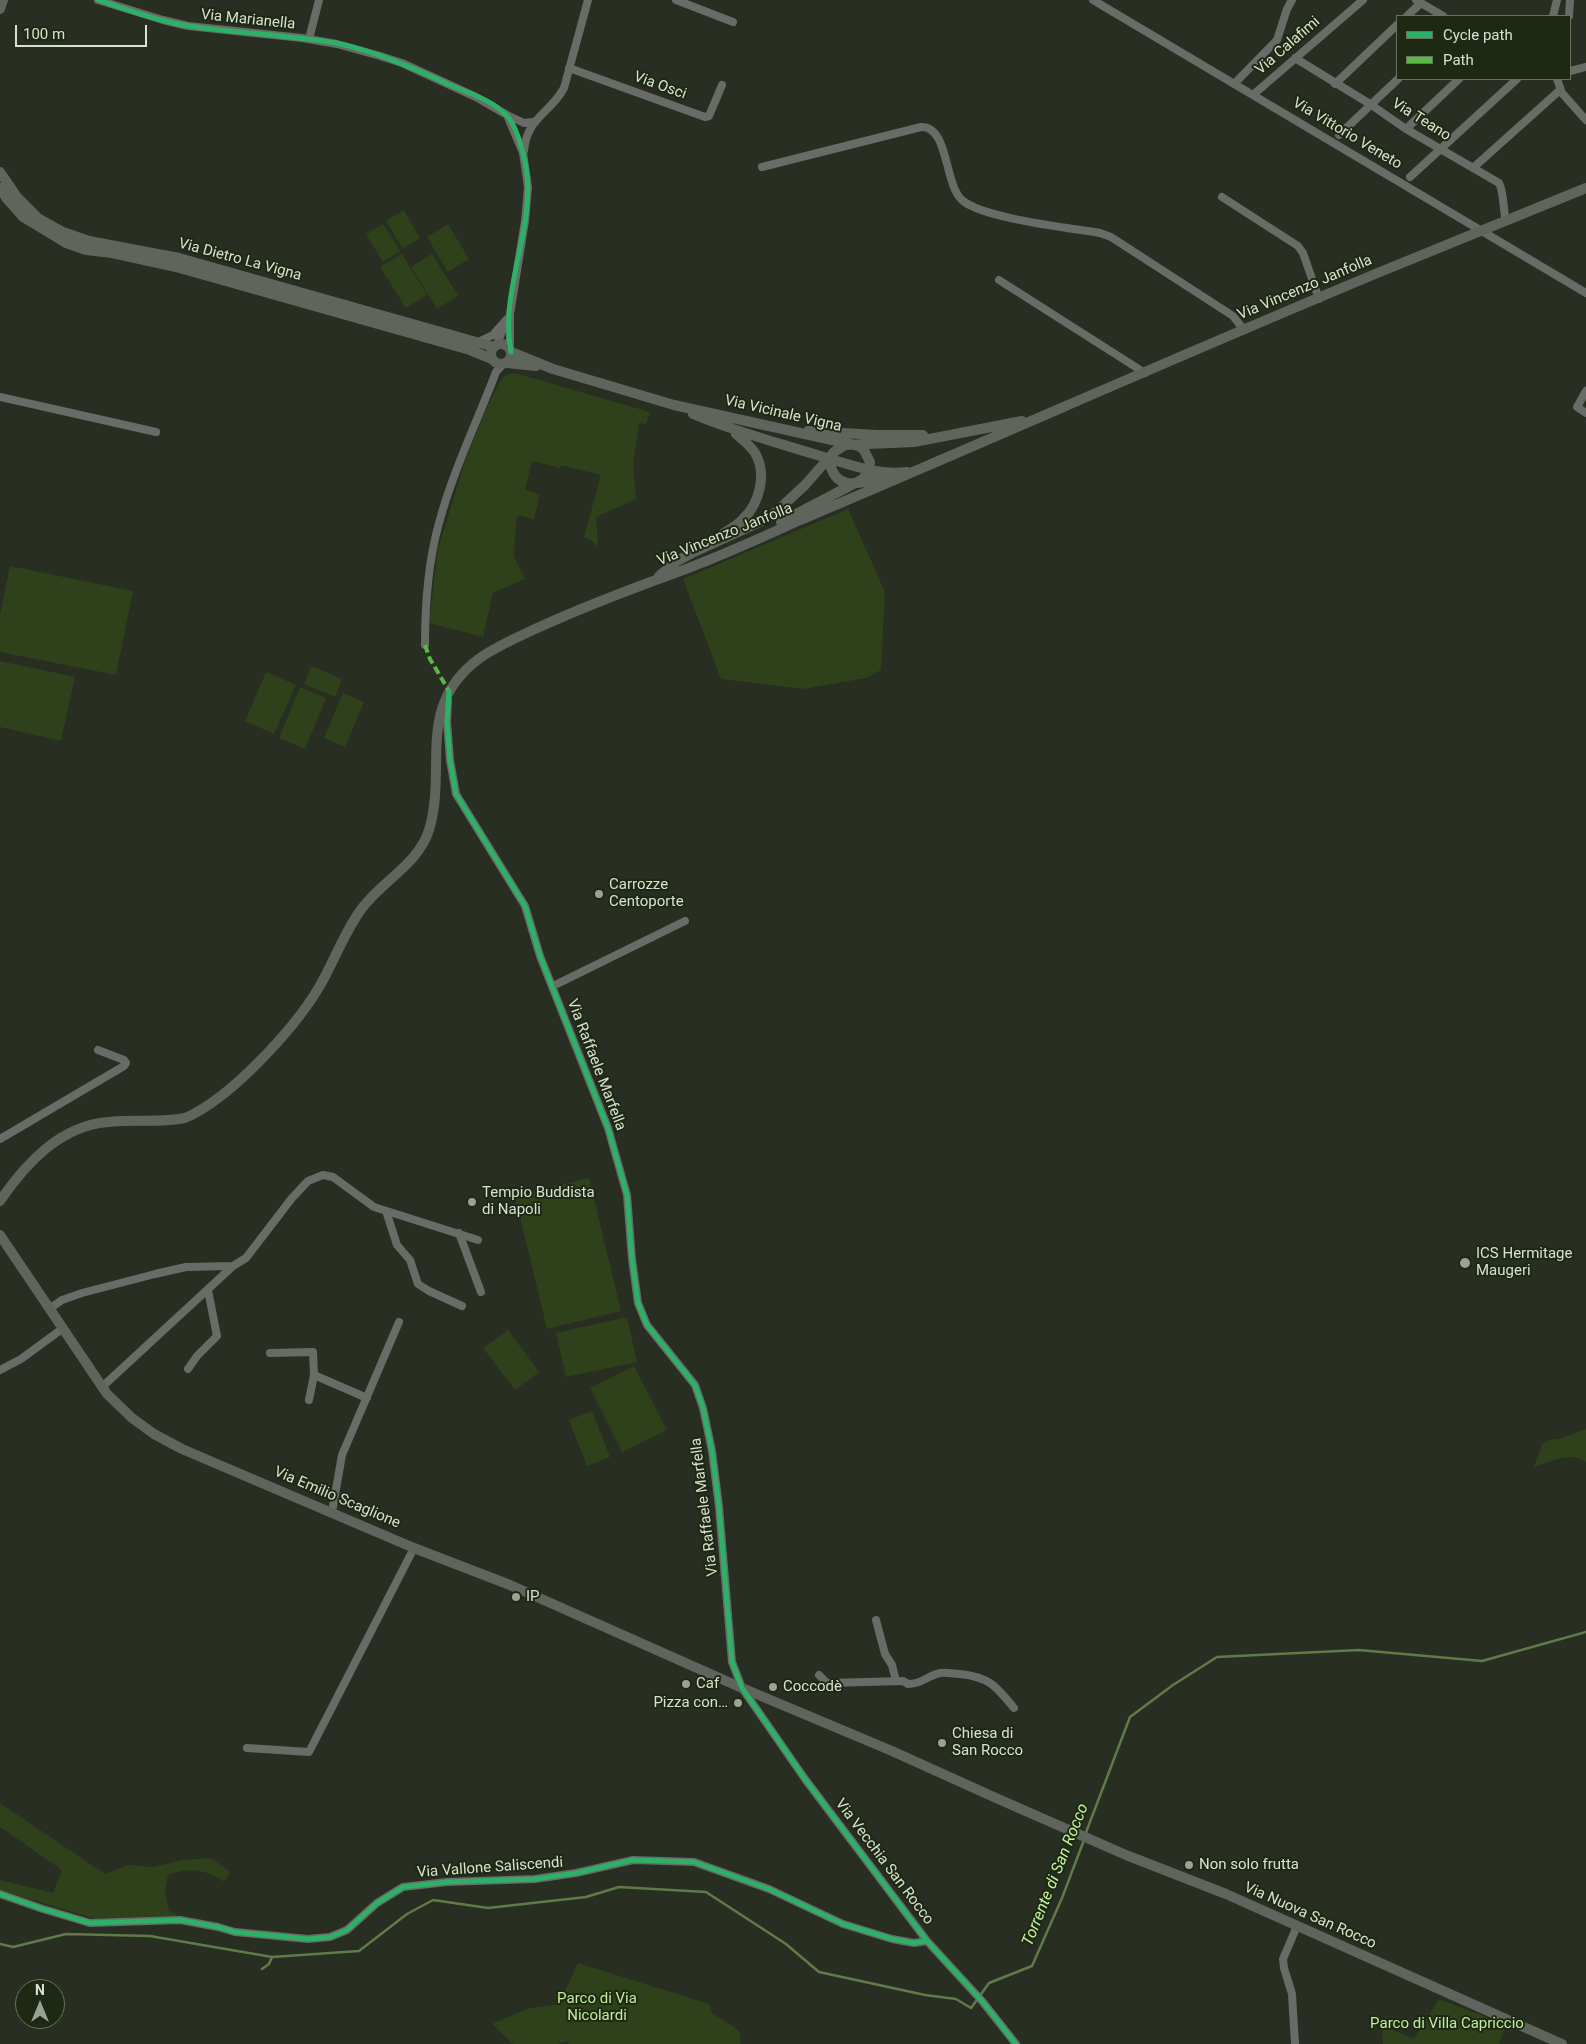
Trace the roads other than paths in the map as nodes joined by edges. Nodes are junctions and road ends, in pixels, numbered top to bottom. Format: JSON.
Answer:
{"nodes":[{"id":1,"x":3,"y":0,"type":"edge"},
{"id":2,"x":98,"y":0,"type":"edge"},
{"id":3,"x":319,"y":0,"type":"edge"},
{"id":4,"x":588,"y":0,"type":"edge"},
{"id":5,"x":676,"y":0,"type":"edge"},
{"id":6,"x":1093,"y":0,"type":"edge"},
{"id":7,"x":1292,"y":0,"type":"edge"},
{"id":8,"x":1363,"y":0,"type":"edge"},
{"id":9,"x":1558,"y":0,"type":"edge"},
{"id":10,"x":1570,"y":0,"type":"edge"},
{"id":11,"x":1419,"y":2,"type":"edge"},
{"id":12,"x":0,"y":10,"type":"edge"},
{"id":13,"x":1408,"y":15,"type":"edge"},
{"id":14,"x":1441,"y":15,"type":"edge"},
{"id":15,"x":1553,"y":15,"type":"edge"},
{"id":16,"x":1569,"y":15,"type":"edge"},
{"id":17,"x":733,"y":22,"type":"dead end"},
{"id":18,"x":1396,"y":27,"type":"edge"},
{"id":19,"x":309,"y":39,"type":"junction"},
{"id":20,"x":1295,"y":58,"type":"junction"},
{"id":21,"x":1586,"y":67,"type":"edge"},
{"id":22,"x":569,"y":68,"type":"junction"},
{"id":23,"x":1571,"y":71,"type":"edge"},
{"id":24,"x":1397,"y":80,"type":"edge"},
{"id":25,"x":1458,"y":80,"type":"edge"},
{"id":26,"x":1516,"y":80,"type":"edge"},
{"id":27,"x":1558,"y":80,"type":"edge"},
{"id":28,"x":1235,"y":83,"type":"junction"},
{"id":29,"x":1335,"y":84,"type":"junction"},
{"id":30,"x":722,"y":85,"type":"dead end"},
{"id":31,"x":1560,"y":90,"type":"junction"},
{"id":32,"x":1254,"y":94,"type":"junction"},
{"id":33,"x":1370,"y":104,"type":"junction"},
{"id":34,"x":507,"y":115,"type":"junction"},
{"id":35,"x":1586,"y":120,"type":"edge"},
{"id":36,"x":533,"y":122,"type":"junction"},
{"id":37,"x":1406,"y":129,"type":"junction"},
{"id":38,"x":1339,"y":135,"type":"dead end"},
{"id":39,"x":1441,"y":149,"type":"junction"},
{"id":40,"x":523,"y":152,"type":"junction"},
{"id":41,"x":762,"y":166,"type":"dead end"},
{"id":42,"x":1473,"y":168,"type":"junction"},
{"id":43,"x":0,"y":172,"type":"edge"},
{"id":44,"x":1410,"y":177,"type":"dead end"},
{"id":45,"x":0,"y":188,"type":"edge"},
{"id":46,"x":1586,"y":188,"type":"edge"},
{"id":47,"x":1222,"y":197,"type":"dead end"},
{"id":48,"x":1506,"y":221,"type":"junction"},
{"id":49,"x":1482,"y":231,"type":"junction"},
{"id":50,"x":1000,"y":280,"type":"dead end"},
{"id":51,"x":1586,"y":293,"type":"edge"},
{"id":52,"x":1319,"y":299,"type":"junction"},
{"id":53,"x":508,"y":316,"type":"junction"},
{"id":54,"x":1244,"y":330,"type":"junction"},
{"id":55,"x":477,"y":343,"type":"junction"},
{"id":56,"x":495,"y":346,"type":"junction"},
{"id":57,"x":510,"y":351,"type":"junction"},
{"id":58,"x":499,"y":364,"type":"junction"},
{"id":59,"x":554,"y":369,"type":"junction"},
{"id":60,"x":1145,"y":373,"type":"junction"},
{"id":61,"x":1586,"y":391,"type":"edge"},
{"id":62,"x":0,"y":397,"type":"edge"},
{"id":63,"x":674,"y":405,"type":"junction"},
{"id":64,"x":1586,"y":413,"type":"edge"},
{"id":65,"x":1037,"y":419,"type":"junction"},
{"id":66,"x":780,"y":428,"type":"junction"},
{"id":67,"x":731,"y":430,"type":"junction"},
{"id":68,"x":969,"y":431,"type":"junction"},
{"id":69,"x":156,"y":432,"type":"dead end"},
{"id":70,"x":852,"y":444,"type":"junction"},
{"id":71,"x":830,"y":458,"type":"junction"},
{"id":72,"x":870,"y":469,"type":"junction"},
{"id":73,"x":919,"y":470,"type":"junction"},
{"id":74,"x":896,"y":473,"type":"junction"},
{"id":75,"x":858,"y":483,"type":"junction"},
{"id":76,"x":748,"y":542,"type":"junction"},
{"id":77,"x":706,"y":546,"type":"junction"},
{"id":78,"x":655,"y":580,"type":"junction"},
{"id":79,"x":425,"y":645,"type":"dead end"},
{"id":80,"x":449,"y":691,"type":"junction"},
{"id":81,"x":685,"y":921,"type":"dead end"},
{"id":82,"x":553,"y":986,"type":"junction"},
{"id":83,"x":98,"y":1050,"type":"dead end"},
{"id":84,"x":0,"y":1139,"type":"edge"},
{"id":85,"x":0,"y":1201,"type":"edge"},
{"id":86,"x":386,"y":1211,"type":"junction"},
{"id":87,"x":459,"y":1233,"type":"junction"},
{"id":88,"x":0,"y":1235,"type":"edge"},
{"id":89,"x":478,"y":1240,"type":"dead end"},
{"id":90,"x":233,"y":1266,"type":"junction"},
{"id":91,"x":208,"y":1290,"type":"junction"},
{"id":92,"x":481,"y":1292,"type":"dead end"},
{"id":93,"x":462,"y":1306,"type":"dead end"},
{"id":94,"x":49,"y":1309,"type":"junction"},
{"id":95,"x":399,"y":1322,"type":"dead end"},
{"id":96,"x":62,"y":1329,"type":"junction"},
{"id":97,"x":270,"y":1353,"type":"dead end"},
{"id":98,"x":188,"y":1369,"type":"dead end"},
{"id":99,"x":0,"y":1370,"type":"edge"},
{"id":100,"x":314,"y":1375,"type":"junction"},
{"id":101,"x":102,"y":1387,"type":"junction"},
{"id":102,"x":367,"y":1398,"type":"junction"},
{"id":103,"x":310,"y":1400,"type":"dead end"},
{"id":104,"x":332,"y":1512,"type":"junction"},
{"id":105,"x":414,"y":1548,"type":"junction"},
{"id":106,"x":876,"y":1620,"type":"dead end"},
{"id":107,"x":819,"y":1675,"type":"dead end"},
{"id":108,"x":896,"y":1681,"type":"junction"},
{"id":109,"x":742,"y":1688,"type":"junction"},
{"id":110,"x":1014,"y":1708,"type":"dead end"},
{"id":111,"x":247,"y":1748,"type":"dead end"},
{"id":112,"x":0,"y":1894,"type":"edge"},
{"id":113,"x":1297,"y":1926,"type":"junction"},
{"id":114,"x":927,"y":1941,"type":"junction"},
{"id":115,"x":1016,"y":2044,"type":"edge"},
{"id":116,"x":1295,"y":2044,"type":"edge"},
{"id":117,"x":1562,"y":2044,"type":"edge"}],
"edges":[{"from":1,"to":12,"type":"main road"},
{"from":2,"to":19,"type":"street","name":"Via Marianella"},
{"from":3,"to":19,"type":"street"},
{"from":4,"to":22,"type":"street"},
{"from":5,"to":17,"type":"street"},
{"from":6,"to":28,"type":"street","name":"Via Vittorio Veneto"},
{"from":7,"to":28,"type":"street"},
{"from":8,"to":20,"type":"street","name":"Via Calafimi"},
{"from":9,"to":15,"type":"street"},
{"from":10,"to":16,"type":"street"},
{"from":11,"to":13,"type":"street"},
{"from":11,"to":14,"type":"street"},
{"from":18,"to":29,"type":"street"},
{"from":19,"to":34,"type":"street","name":"Via Marianella"},
{"from":20,"to":29,"type":"street","name":"Via Teano"},
{"from":20,"to":32,"type":"street","name":"Via Calafimi"},
{"from":21,"to":23,"type":"street"},
{"from":22,"to":30,"type":"street","name":"Via Osci"},
{"from":22,"to":36,"type":"street"},
{"from":24,"to":33,"type":"street"},
{"from":25,"to":37,"type":"street"},
{"from":26,"to":39,"type":"street"},
{"from":27,"to":31,"type":"street"},
{"from":28,"to":32,"type":"street","name":"Via Vittorio Veneto"},
{"from":29,"to":33,"type":"street","name":"Via Teano"},
{"from":31,"to":35,"type":"street"},
{"from":31,"to":42,"type":"street"},
{"from":32,"to":49,"type":"street","name":"Via Vittorio Veneto"},
{"from":33,"to":37,"type":"street","name":"Via Teano"},
{"from":33,"to":38,"type":"street"},
{"from":34,"to":36,"type":"street","name":"Via Marianella"},
{"from":34,"to":40,"type":"street"},
{"from":36,"to":40,"type":"street"},
{"from":37,"to":39,"type":"street","name":"Via Teano"},
{"from":39,"to":42,"type":"street","name":"Via Teano"},
{"from":39,"to":44,"type":"street"},
{"from":40,"to":53,"type":"street"},
{"from":41,"to":54,"type":"street"},
{"from":42,"to":48,"type":"street","name":"Via Teano"},
{"from":43,"to":55,"type":"main road","name":"Via Dietro La Vigna"},
{"from":45,"to":58,"type":"main road","name":"Via Dietro La Vigna"},
{"from":46,"to":48,"type":"main road","name":"Via Vincenzo Janfolla"},
{"from":47,"to":52,"type":"street"},
{"from":48,"to":49,"type":"main road","name":"Via Vincenzo Janfolla"},
{"from":49,"to":51,"type":"street","name":"Via Vittorio Veneto"},
{"from":49,"to":52,"type":"main road","name":"Via Vincenzo Janfolla"},
{"from":50,"to":60,"type":"street"},
{"from":52,"to":54,"type":"main road","name":"Via Vincenzo Janfolla"},
{"from":53,"to":55,"type":"street"},
{"from":53,"to":56,"type":"street"},
{"from":53,"to":57,"type":"street"},
{"from":54,"to":60,"type":"main road","name":"Via Vincenzo Janfolla"},
{"from":55,"to":56,"type":"main road","name":"Via Dietro La Vigna"},
{"from":56,"to":57,"type":"main road"},
{"from":56,"to":58,"type":"main road"},
{"from":57,"to":58,"type":"main road"},
{"from":57,"to":59,"type":"main road","name":"Via Vicinale Vigna"},
{"from":58,"to":59,"type":"main road","name":"Via Vicinale Vigna"},
{"from":58,"to":79,"type":"street"},
{"from":59,"to":63,"type":"main road","name":"Via Vicinale Vigna"},
{"from":60,"to":65,"type":"main road","name":"Via Vincenzo Janfolla"},
{"from":61,"to":64,"type":"street"},
{"from":62,"to":69,"type":"street"},
{"from":63,"to":66,"type":"main road","name":"Via Vicinale Vigna"},
{"from":63,"to":67,"type":"main road","name":"Via Vicinale Vigna"},
{"from":65,"to":68,"type":"main road","name":"Via Vincenzo Janfolla"},
{"from":65,"to":73,"type":"main road","name":"Via Vincenzo Janfolla"},
{"from":66,"to":68,"type":"main road"},
{"from":66,"to":70,"type":"main road","name":"Via Vicinale Vigna"},
{"from":67,"to":71,"type":"main road","name":"Via Vicinale Vigna"},
{"from":67,"to":77,"type":"main road","name":"Via Vicinale Vigna"},
{"from":68,"to":70,"type":"main road","name":"Via Vincenzo Janfolla"},
{"from":70,"to":71,"type":"main road","name":"Via Vincenzo Janfolla"},
{"from":70,"to":72,"type":"main road","name":"Via Vicinale Vigna"},
{"from":71,"to":72,"type":"main road","name":"Via Vicinale Vigna"},
{"from":71,"to":75,"type":"main road"},
{"from":71,"to":77,"type":"main road","name":"Via Vincenzo Janfolla"},
{"from":72,"to":74,"type":"main road","name":"Via Vicinale Vigna"},
{"from":72,"to":75,"type":"main road"},
{"from":73,"to":74,"type":"main road","name":"Via Vicinale Vigna"},
{"from":73,"to":76,"type":"main road","name":"Via Vincenzo Janfolla"},
{"from":74,"to":75,"type":"main road"},
{"from":75,"to":76,"type":"main road"},
{"from":76,"to":78,"type":"main road","name":"Via Vincenzo Janfolla"},
{"from":77,"to":78,"type":"main road","name":"Via Vincenzo Janfolla"},
{"from":78,"to":80,"type":"main road"},
{"from":80,"to":82,"type":"street","name":"Via Raffaele Marfella"},
{"from":80,"to":85,"type":"main road"},
{"from":81,"to":82,"type":"street"},
{"from":82,"to":109,"type":"street","name":"Via Raffaele Marfella"},
{"from":83,"to":84,"type":"street"},
{"from":86,"to":87,"type":"street"},
{"from":86,"to":90,"type":"street"},
{"from":86,"to":93,"type":"street"},
{"from":87,"to":89,"type":"street"},
{"from":87,"to":92,"type":"street"},
{"from":88,"to":94,"type":"main road","name":"Via Emilio Scaglione"},
{"from":90,"to":91,"type":"street"},
{"from":90,"to":94,"type":"street"},
{"from":91,"to":98,"type":"street"},
{"from":91,"to":101,"type":"street"},
{"from":94,"to":96,"type":"main road","name":"Via Emilio Scaglione"},
{"from":95,"to":102,"type":"street"},
{"from":96,"to":99,"type":"street"},
{"from":96,"to":101,"type":"main road","name":"Via Emilio Scaglione"},
{"from":97,"to":100,"type":"street"},
{"from":100,"to":102,"type":"street"},
{"from":100,"to":103,"type":"street"},
{"from":101,"to":104,"type":"main road","name":"Via Emilio Scaglione"},
{"from":102,"to":104,"type":"street"},
{"from":104,"to":105,"type":"main road","name":"Via Emilio Scaglione"},
{"from":105,"to":109,"type":"main road","name":"Via Emilio Scaglione"},
{"from":105,"to":111,"type":"street"},
{"from":106,"to":108,"type":"street"},
{"from":107,"to":108,"type":"street"},
{"from":108,"to":110,"type":"street"},
{"from":109,"to":113,"type":"main road","name":"Via Nuova San Rocco"},
{"from":109,"to":114,"type":"street","name":"Via Vecchia San Rocco"},
{"from":112,"to":114,"type":"street","name":"Via Vallone Saliscendi"},
{"from":113,"to":116,"type":"street"},
{"from":113,"to":117,"type":"main road","name":"Via Nuova San Rocco"},
{"from":114,"to":115,"type":"street","name":"Via Vecchia San Rocco"}]}
